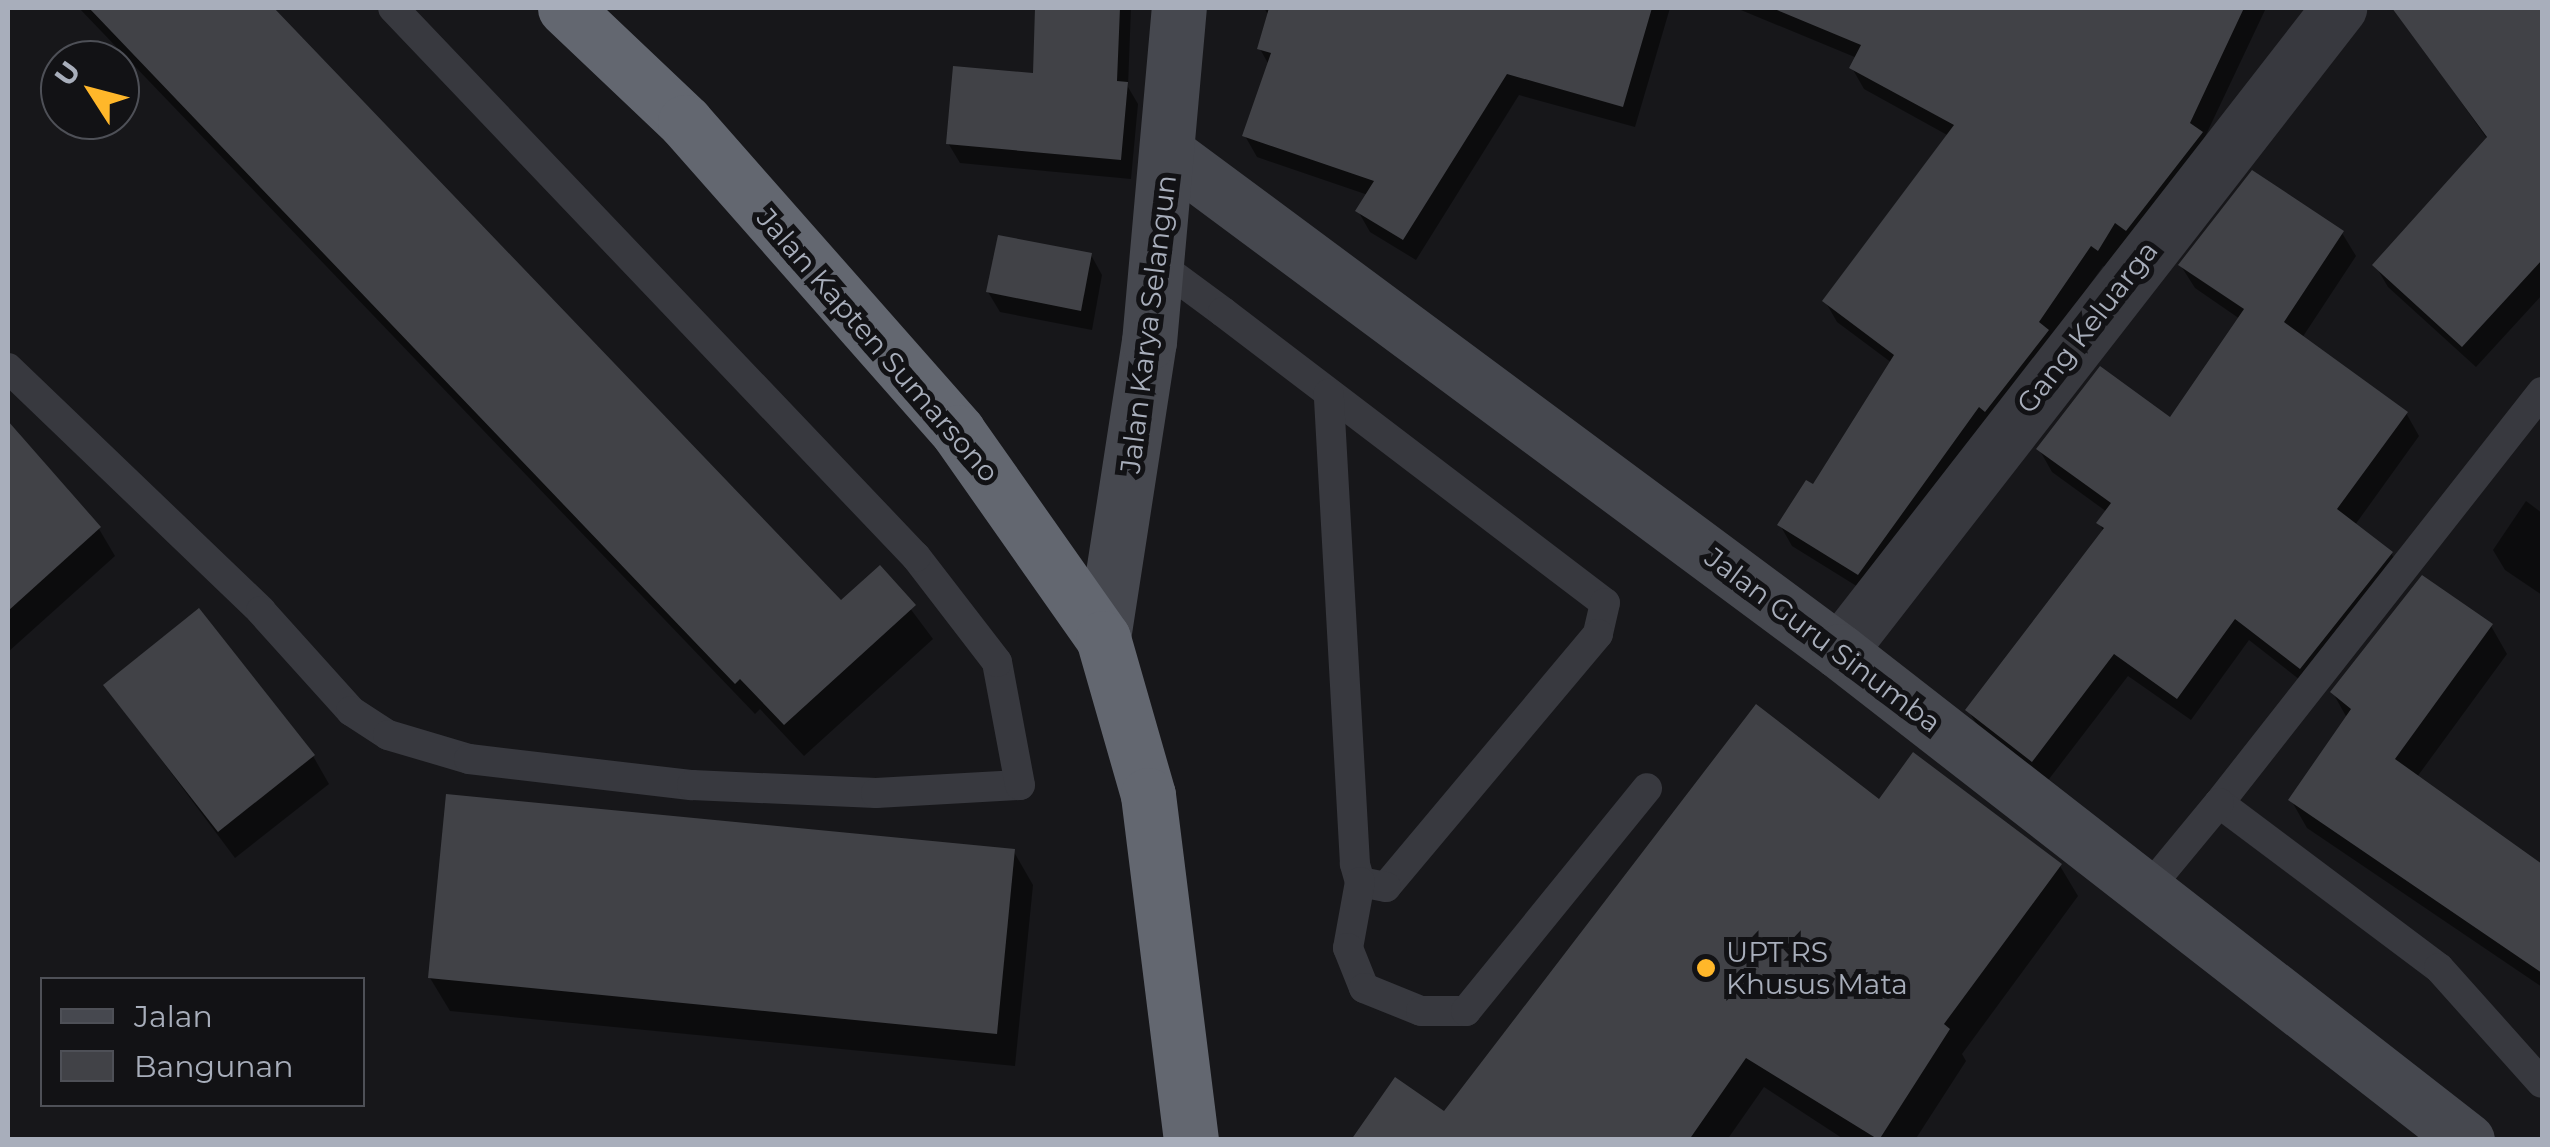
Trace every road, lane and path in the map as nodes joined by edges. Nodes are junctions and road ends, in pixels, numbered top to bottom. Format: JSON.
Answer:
{"nodes":[{"id":1,"x":393,"y":8,"type":"edge"},
{"id":2,"x":565,"y":8,"type":"edge"},
{"id":3,"x":1179,"y":8,"type":"edge"},
{"id":4,"x":2339,"y":8,"type":"edge"},
{"id":5,"x":1169,"y":154,"type":"junction"},
{"id":6,"x":1158,"y":264,"type":"junction"},
{"id":7,"x":8,"y":368,"type":"edge"},
{"id":8,"x":2542,"y":392,"type":"edge"},
{"id":9,"x":1330,"y":394,"type":"junction"},
{"id":10,"x":1103,"y":638,"type":"junction"},
{"id":11,"x":1839,"y":650,"type":"junction"},
{"id":12,"x":1647,"y":788,"type":"dead end"},
{"id":13,"x":2219,"y":803,"type":"junction"},
{"id":14,"x":1360,"y":882,"type":"junction"},
{"id":15,"x":2147,"y":890,"type":"junction"},
{"id":16,"x":2542,"y":1083,"type":"edge"},
{"id":17,"x":1191,"y":1140,"type":"edge"},
{"id":18,"x":2466,"y":1140,"type":"edge"}],
"edges":[{"from":1,"to":7,"type":"lane"},
{"from":2,"to":10,"type":"highway","name":"Jalan Kapten Sumarsono"},
{"from":3,"to":5,"type":"street","name":"Jalan Karya Selangun"},
{"from":4,"to":11,"type":"street","name":"Gang Keluarga"},
{"from":5,"to":6,"type":"street","name":"Jalan Karya Selangun"},
{"from":5,"to":11,"type":"street","name":"Jalan Guru Sinumba"},
{"from":6,"to":9,"type":"lane"},
{"from":6,"to":10,"type":"street","name":"Jalan Karya Selangun"},
{"from":8,"to":13,"type":"lane"},
{"from":9,"to":14,"type":"lane"},
{"from":9,"to":14,"type":"lane"},
{"from":10,"to":17,"type":"highway","name":"Jalan Kapten Sumarsono"},
{"from":11,"to":15,"type":"street","name":"Jalan Guru Sinumba"},
{"from":12,"to":14,"type":"lane"},
{"from":13,"to":15,"type":"lane"},
{"from":13,"to":16,"type":"lane"},
{"from":15,"to":18,"type":"street","name":"Jalan Guru Sinumba"}]}
